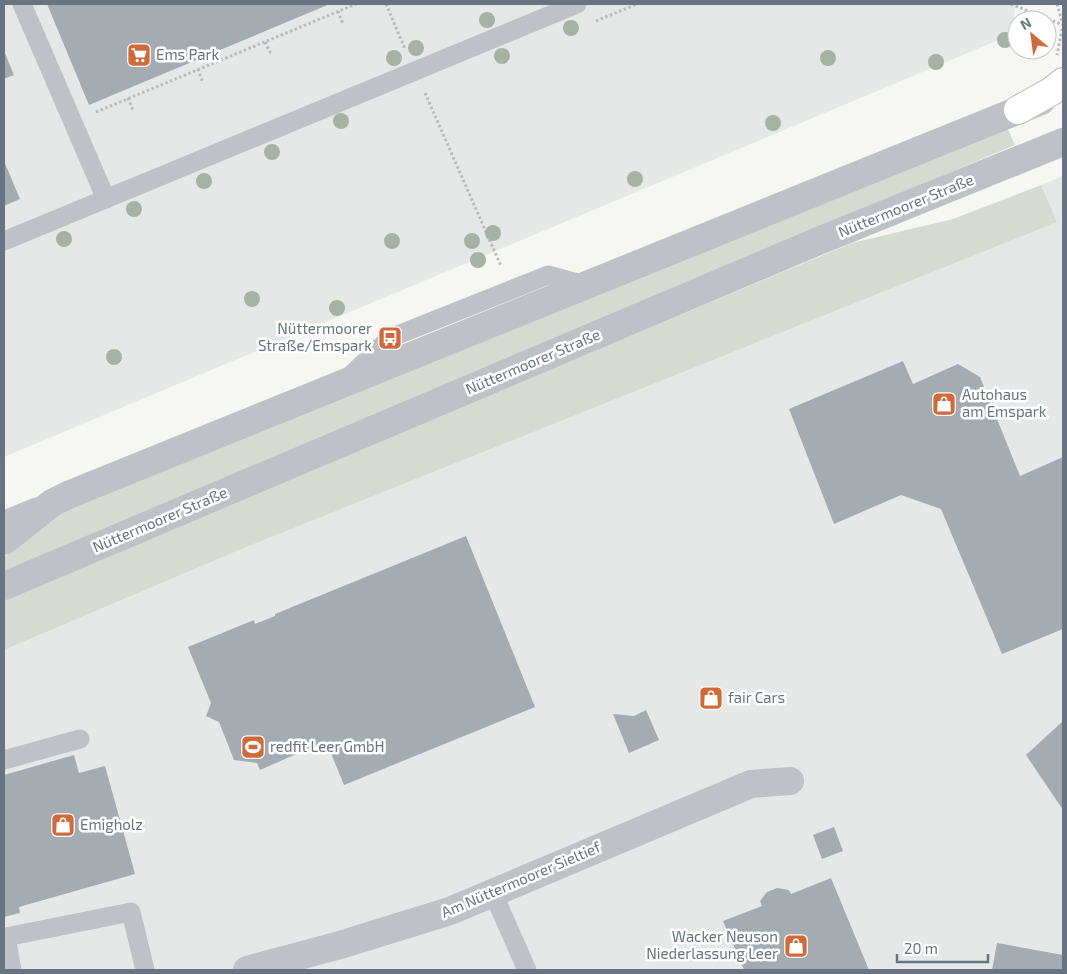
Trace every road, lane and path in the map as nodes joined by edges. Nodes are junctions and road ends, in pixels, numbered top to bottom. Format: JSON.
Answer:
{"nodes":[{"id":1,"x":22,"y":4,"type":"edge"},
{"id":2,"x":356,"y":4,"type":"edge"},
{"id":3,"x":386,"y":4,"type":"edge"},
{"id":4,"x":577,"y":4,"type":"edge"},
{"id":5,"x":637,"y":4,"type":"edge"},
{"id":6,"x":1011,"y":4,"type":"edge"},
{"id":7,"x":1057,"y":4,"type":"edge"},
{"id":8,"x":338,"y":11,"type":"junction"},
{"id":9,"x":593,"y":22,"type":"dead end"},
{"id":10,"x":342,"y":24,"type":"dead end"},
{"id":11,"x":1063,"y":25,"type":"edge"},
{"id":12,"x":265,"y":42,"type":"junction"},
{"id":13,"x":271,"y":54,"type":"dead end"},
{"id":14,"x":198,"y":69,"type":"junction"},
{"id":15,"x":415,"y":70,"type":"junction"},
{"id":16,"x":203,"y":82,"type":"dead end"},
{"id":17,"x":1063,"y":82,"type":"edge"},
{"id":18,"x":1063,"y":93,"type":"edge"},
{"id":19,"x":128,"y":98,"type":"junction"},
{"id":20,"x":133,"y":110,"type":"dead end"},
{"id":21,"x":1018,"y":110,"type":"junction"},
{"id":22,"x":73,"y":122,"type":"junction"},
{"id":23,"x":1063,"y":142,"type":"edge"},
{"id":24,"x":106,"y":199,"type":"junction"},
{"id":25,"x":4,"y":242,"type":"edge"},
{"id":26,"x":502,"y":268,"type":"dead end"},
{"id":27,"x":68,"y":495,"type":"junction"},
{"id":28,"x":4,"y":520,"type":"edge"},
{"id":29,"x":4,"y":541,"type":"edge"},
{"id":30,"x":4,"y":586,"type":"edge"},
{"id":31,"x":80,"y":739,"type":"dead end"},
{"id":32,"x":4,"y":760,"type":"edge"},
{"id":33,"x":790,"y":781,"type":"dead end"},
{"id":34,"x":493,"y":893,"type":"junction"},
{"id":35,"x":5,"y":936,"type":"edge"},
{"id":36,"x":12,"y":970,"type":"edge"},
{"id":37,"x":144,"y":970,"type":"edge"},
{"id":38,"x":247,"y":970,"type":"edge"},
{"id":39,"x":527,"y":970,"type":"edge"}],
"edges":[{"from":1,"to":22,"type":"lane"},
{"from":2,"to":8,"type":"path"},
{"from":3,"to":15,"type":"path"},
{"from":4,"to":15,"type":"lane"},
{"from":5,"to":9,"type":"path"},
{"from":6,"to":11,"type":"path"},
{"from":7,"to":11,"type":"path"},
{"from":8,"to":10,"type":"path"},
{"from":8,"to":12,"type":"path"},
{"from":12,"to":13,"type":"path"},
{"from":12,"to":14,"type":"path"},
{"from":14,"to":16,"type":"path"},
{"from":14,"to":19,"type":"path"},
{"from":15,"to":24,"type":"lane"},
{"from":15,"to":26,"type":"path"},
{"from":17,"to":21,"type":"main road"},
{"from":18,"to":21,"type":"street"},
{"from":19,"to":20,"type":"path"},
{"from":19,"to":22,"type":"path"},
{"from":21,"to":27,"type":"street"},
{"from":22,"to":24,"type":"lane"},
{"from":23,"to":30,"type":"street","name":"Nüttermoorer Straße"},
{"from":24,"to":25,"type":"lane"},
{"from":27,"to":28,"type":"lane"},
{"from":27,"to":29,"type":"street"},
{"from":31,"to":32,"type":"lane"},
{"from":33,"to":34,"type":"street","name":"Am Nüttermoorer Sieltief"},
{"from":34,"to":38,"type":"street","name":"Am Nüttermoorer Sieltief"},
{"from":34,"to":39,"type":"lane"},
{"from":35,"to":36,"type":"lane"},
{"from":35,"to":37,"type":"lane"}]}
